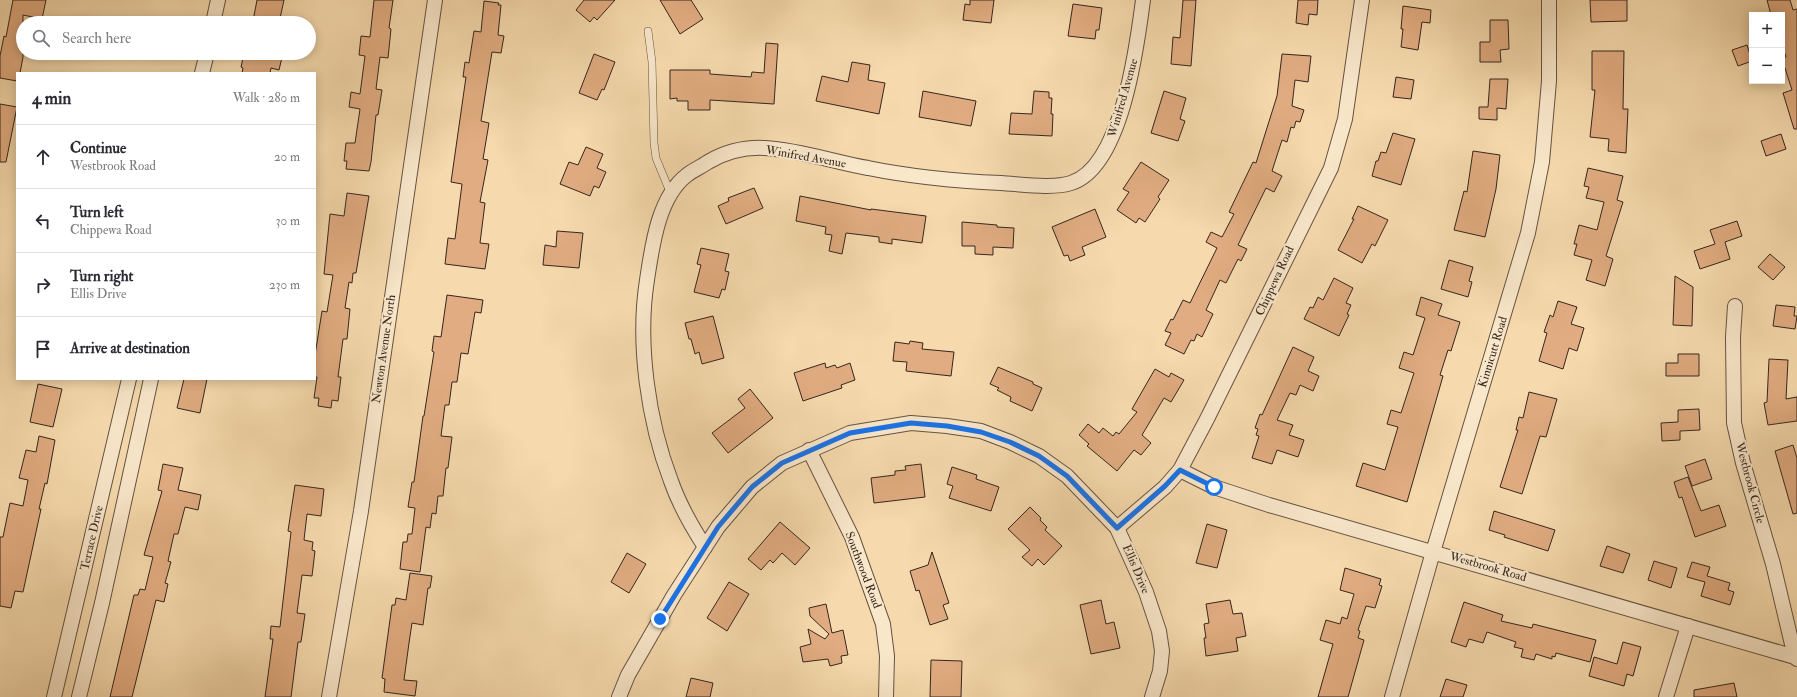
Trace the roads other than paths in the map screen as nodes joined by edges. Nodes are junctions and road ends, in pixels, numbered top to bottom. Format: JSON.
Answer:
{"nodes":[{"id":1,"x":218,"y":0,"type":"edge"},
{"id":2,"x":435,"y":0,"type":"edge"},
{"id":3,"x":1143,"y":0,"type":"edge"},
{"id":4,"x":1362,"y":0,"type":"edge"},
{"id":5,"x":1549,"y":0,"type":"edge"},
{"id":6,"x":215,"y":16,"type":"edge"},
{"id":7,"x":648,"y":31,"type":"dead end"},
{"id":8,"x":205,"y":60,"type":"edge"},
{"id":9,"x":202,"y":72,"type":"edge"},
{"id":10,"x":670,"y":192,"type":"junction"},
{"id":11,"x":1735,"y":306,"type":"dead end"},
{"id":12,"x":129,"y":380,"type":"edge"},
{"id":13,"x":152,"y":380,"type":"edge"},
{"id":14,"x":809,"y":450,"type":"junction"},
{"id":15,"x":1180,"y":470,"type":"junction"},
{"id":16,"x":1117,"y":528,"type":"junction"},
{"id":17,"x":705,"y":548,"type":"junction"},
{"id":18,"x":1433,"y":552,"type":"junction"},
{"id":19,"x":1688,"y":626,"type":"junction"},
{"id":20,"x":1796,"y":658,"type":"edge"},
{"id":21,"x":54,"y":697,"type":"edge"},
{"id":22,"x":79,"y":697,"type":"edge"},
{"id":23,"x":329,"y":697,"type":"edge"},
{"id":24,"x":619,"y":697,"type":"edge"},
{"id":25,"x":886,"y":697,"type":"edge"},
{"id":26,"x":1152,"y":697,"type":"edge"},
{"id":27,"x":1392,"y":697,"type":"edge"},
{"id":28,"x":1666,"y":697,"type":"edge"}],
"edges":[{"from":1,"to":6,"type":"street"},
{"from":2,"to":23,"type":"street","name":"Newton Avenue North"},
{"from":3,"to":10,"type":"street","name":"Winifred Avenue"},
{"from":4,"to":15,"type":"street","name":"Chippewa Road"},
{"from":5,"to":18,"type":"street","name":"Kinnicutt Road"},
{"from":7,"to":10,"type":"lane"},
{"from":8,"to":9,"type":"street"},
{"from":10,"to":17,"type":"street","name":"Winifred Avenue"},
{"from":11,"to":20,"type":"street","name":"Westbrook Circle"},
{"from":12,"to":21,"type":"street","name":"Terrace Drive"},
{"from":13,"to":22,"type":"street","name":"Terrace Drive"},
{"from":14,"to":16,"type":"street","name":"Ellis Drive"},
{"from":14,"to":17,"type":"street","name":"Ellis Drive"},
{"from":14,"to":25,"type":"street","name":"Southwood Road"},
{"from":15,"to":16,"type":"street","name":"Chippewa Road"},
{"from":15,"to":18,"type":"street","name":"Westbrook Road"},
{"from":16,"to":26,"type":"street","name":"Ellis Drive"},
{"from":17,"to":24,"type":"street","name":"Ellis Drive"},
{"from":18,"to":19,"type":"street","name":"Westbrook Road"},
{"from":18,"to":27,"type":"street","name":"Kinnicutt Road"},
{"from":19,"to":20,"type":"street","name":"Westbrook Road"},
{"from":19,"to":28,"type":"street"}]}
